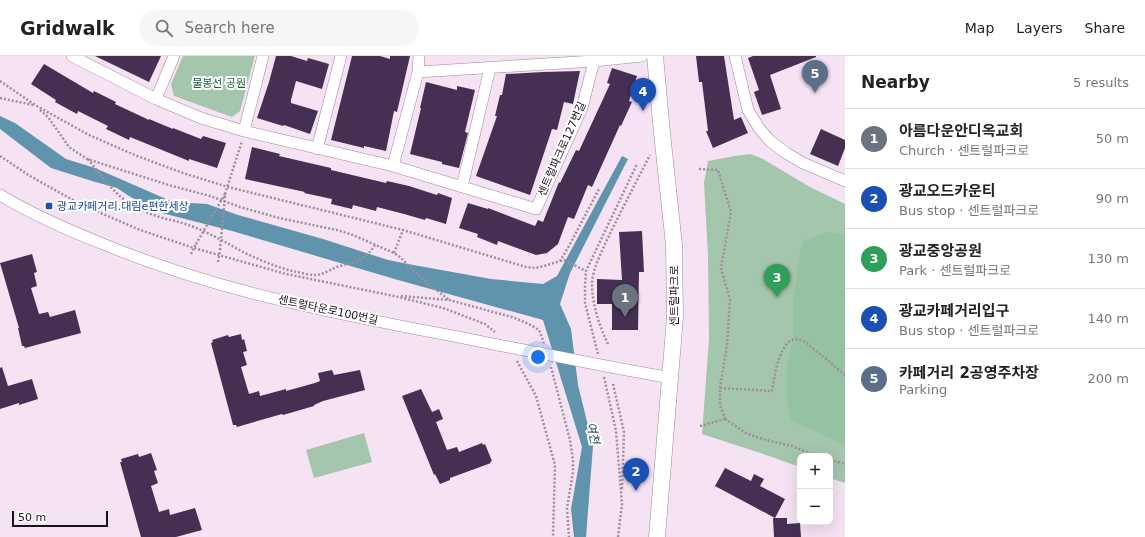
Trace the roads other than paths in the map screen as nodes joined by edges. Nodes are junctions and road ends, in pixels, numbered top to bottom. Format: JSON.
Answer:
{"nodes":[{"id":1,"x":174,"y":56,"type":"edge"},
{"id":2,"x":263,"y":56,"type":"edge"},
{"id":3,"x":341,"y":56,"type":"edge"},
{"id":4,"x":420,"y":56,"type":"edge"},
{"id":5,"x":642,"y":56,"type":"edge"},
{"id":6,"x":655,"y":56,"type":"edge"},
{"id":7,"x":735,"y":56,"type":"edge"},
{"id":8,"x":75,"y":57,"type":"edge"},
{"id":9,"x":594,"y":58,"type":"edge"},
{"id":10,"x":490,"y":68,"type":"junction"},
{"id":11,"x":418,"y":72,"type":"junction"},
{"id":12,"x":156,"y":99,"type":"junction"},
{"id":13,"x":244,"y":131,"type":"junction"},
{"id":14,"x":317,"y":149,"type":"junction"},
{"id":15,"x":393,"y":166,"type":"junction"},
{"id":16,"x":844,"y":177,"type":"edge"},
{"id":17,"x":462,"y":186,"type":"junction"},
{"id":18,"x":0,"y":194,"type":"edge"},
{"id":19,"x":671,"y":378,"type":"junction"},
{"id":20,"x":657,"y":537,"type":"edge"}],
"edges":[{"from":1,"to":12,"type":"street"},
{"from":2,"to":13,"type":"street"},
{"from":3,"to":14,"type":"street"},
{"from":4,"to":11,"type":"street"},
{"from":5,"to":9,"type":"street"},
{"from":6,"to":19,"type":"street","name":"센트럴파크로"},
{"from":7,"to":16,"type":"street"},
{"from":8,"to":12,"type":"street","name":"센트럴파크로127번길"},
{"from":9,"to":10,"type":"street"},
{"from":9,"to":17,"type":"street","name":"센트럴파크로127번길"},
{"from":10,"to":11,"type":"street"},
{"from":10,"to":17,"type":"street"},
{"from":11,"to":15,"type":"street"},
{"from":12,"to":13,"type":"street","name":"센트럴파크로127번길"},
{"from":13,"to":14,"type":"street","name":"센트럴파크로127번길"},
{"from":14,"to":15,"type":"street","name":"센트럴파크로127번길"},
{"from":15,"to":17,"type":"street","name":"센트럴파크로127번길"},
{"from":18,"to":19,"type":"street","name":"센트럴타운로100번길","bridge":true},
{"from":19,"to":20,"type":"street","name":"센트럴파크로"}]}
